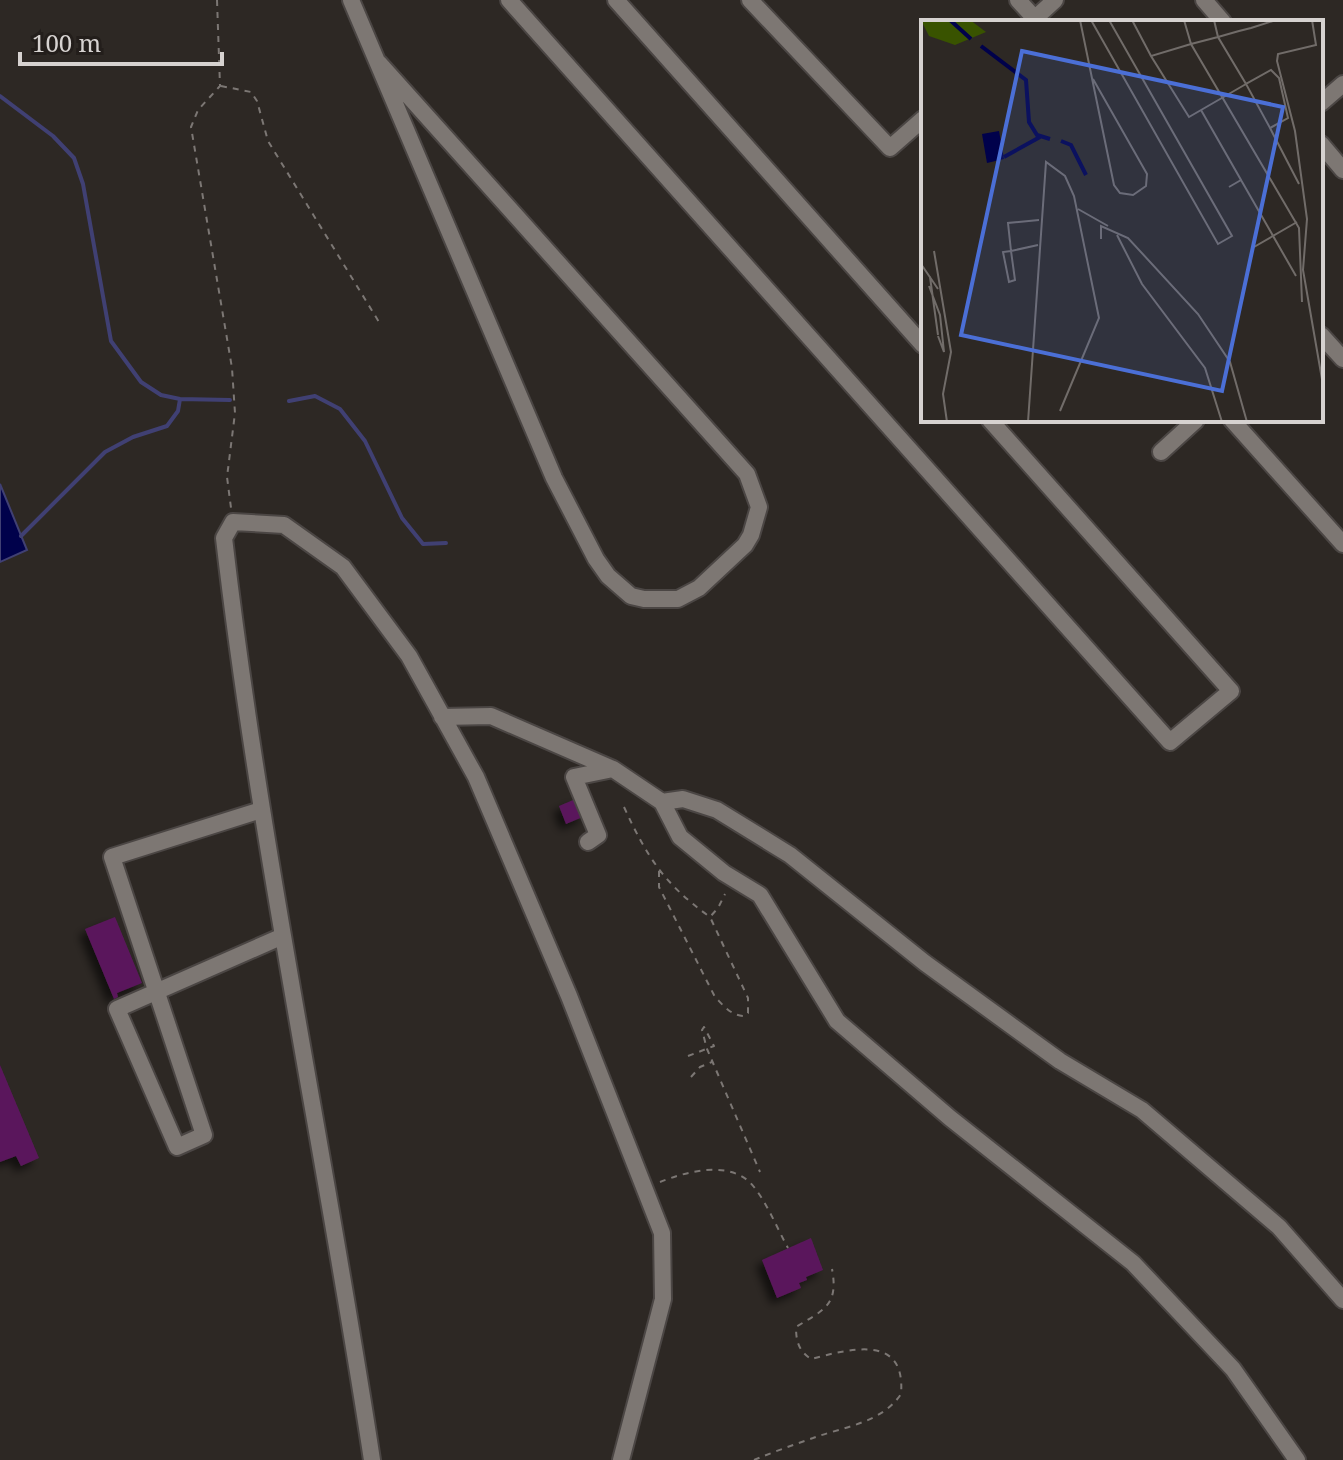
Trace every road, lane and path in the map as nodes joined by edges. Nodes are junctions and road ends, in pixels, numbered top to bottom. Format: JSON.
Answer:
{"nodes":[{"id":1,"x":217,"y":0,"type":"edge"},
{"id":2,"x":351,"y":0,"type":"edge"},
{"id":3,"x":509,"y":0,"type":"edge"},
{"id":4,"x":616,"y":0,"type":"edge"},
{"id":5,"x":750,"y":0,"type":"edge"},
{"id":6,"x":1018,"y":0,"type":"edge"},
{"id":7,"x":1055,"y":0,"type":"edge"},
{"id":8,"x":1204,"y":0,"type":"edge"},
{"id":9,"x":1034,"y":20,"type":"edge"},
{"id":10,"x":1036,"y":20,"type":"edge"},
{"id":11,"x":1221,"y":20,"type":"edge"},
{"id":12,"x":379,"y":63,"type":"junction"},
{"id":13,"x":1343,"y":84,"type":"edge"},
{"id":14,"x":220,"y":86,"type":"junction"},
{"id":15,"x":1323,"y":101,"type":"edge"},
{"id":16,"x":921,"y":121,"type":"edge"},
{"id":17,"x":1323,"y":146,"type":"edge"},
{"id":18,"x":1343,"y":170,"type":"edge"},
{"id":19,"x":379,"y":322,"type":"dead end"},
{"id":20,"x":1323,"y":337,"type":"edge"},
{"id":21,"x":921,"y":343,"type":"edge"},
{"id":22,"x":1343,"y":359,"type":"edge"},
{"id":23,"x":992,"y":422,"type":"edge"},
{"id":24,"x":1194,"y":422,"type":"edge"},
{"id":25,"x":1234,"y":422,"type":"edge"},
{"id":26,"x":1161,"y":452,"type":"dead end"},
{"id":27,"x":233,"y":522,"type":"junction"},
{"id":28,"x":1343,"y":544,"type":"edge"},
{"id":29,"x":442,"y":717,"type":"junction"},
{"id":30,"x":613,"y":769,"type":"junction"},
{"id":31,"x":662,"y":802,"type":"junction"},
{"id":32,"x":624,"y":807,"type":"dead end"},
{"id":33,"x":261,"y":810,"type":"junction"},
{"id":34,"x":588,"y":842,"type":"dead end"},
{"id":35,"x":659,"y":871,"type":"junction"},
{"id":36,"x":724,"y":873,"type":"junction"},
{"id":37,"x":710,"y":917,"type":"junction"},
{"id":38,"x":283,"y":936,"type":"junction"},
{"id":39,"x":156,"y":992,"type":"junction"},
{"id":40,"x":707,"y":1049,"type":"junction"},
{"id":41,"x":688,"y":1056,"type":"dead end"},
{"id":42,"x":712,"y":1062,"type":"junction"},
{"id":43,"x":691,"y":1077,"type":"dead end"},
{"id":44,"x":760,"y":1172,"type":"dead end"},
{"id":45,"x":644,"y":1188,"type":"junction"},
{"id":46,"x":788,"y":1248,"type":"dead end"},
{"id":47,"x":832,"y":1269,"type":"dead end"},
{"id":48,"x":1343,"y":1300,"type":"edge"},
{"id":49,"x":372,"y":1460,"type":"edge"},
{"id":50,"x":621,"y":1460,"type":"edge"},
{"id":51,"x":754,"y":1460,"type":"edge"},
{"id":52,"x":1297,"y":1460,"type":"edge"}],
"edges":[{"from":1,"to":14,"type":"path"},
{"from":2,"to":12,"type":"lane"},
{"from":3,"to":23,"type":"lane"},
{"from":4,"to":21,"type":"lane"},
{"from":5,"to":16,"type":"lane"},
{"from":6,"to":9,"type":"lane"},
{"from":7,"to":10,"type":"lane"},
{"from":8,"to":11,"type":"lane"},
{"from":12,"to":12,"type":"lane"},
{"from":13,"to":15,"type":"lane"},
{"from":14,"to":19,"type":"path"},
{"from":14,"to":27,"type":"path"},
{"from":17,"to":18,"type":"lane"},
{"from":20,"to":22,"type":"lane"},
{"from":24,"to":26,"type":"lane"},
{"from":25,"to":28,"type":"lane"},
{"from":27,"to":29,"type":"lane"},
{"from":27,"to":33,"type":"lane"},
{"from":29,"to":30,"type":"lane"},
{"from":29,"to":45,"type":"lane"},
{"from":30,"to":31,"type":"lane"},
{"from":30,"to":34,"type":"lane"},
{"from":31,"to":36,"type":"lane"},
{"from":31,"to":48,"type":"lane"},
{"from":32,"to":35,"type":"path"},
{"from":33,"to":38,"type":"lane"},
{"from":33,"to":39,"type":"lane"},
{"from":35,"to":37,"type":"path"},
{"from":35,"to":37,"type":"path"},
{"from":36,"to":37,"type":"path"},
{"from":36,"to":52,"type":"lane"},
{"from":38,"to":39,"type":"lane"},
{"from":38,"to":49,"type":"lane"},
{"from":39,"to":39,"type":"lane"},
{"from":40,"to":40,"type":"path"},
{"from":40,"to":41,"type":"path"},
{"from":40,"to":42,"type":"path"},
{"from":42,"to":43,"type":"path"},
{"from":42,"to":44,"type":"path"},
{"from":45,"to":46,"type":"path"},
{"from":45,"to":50,"type":"lane"},
{"from":47,"to":51,"type":"path"}]}
